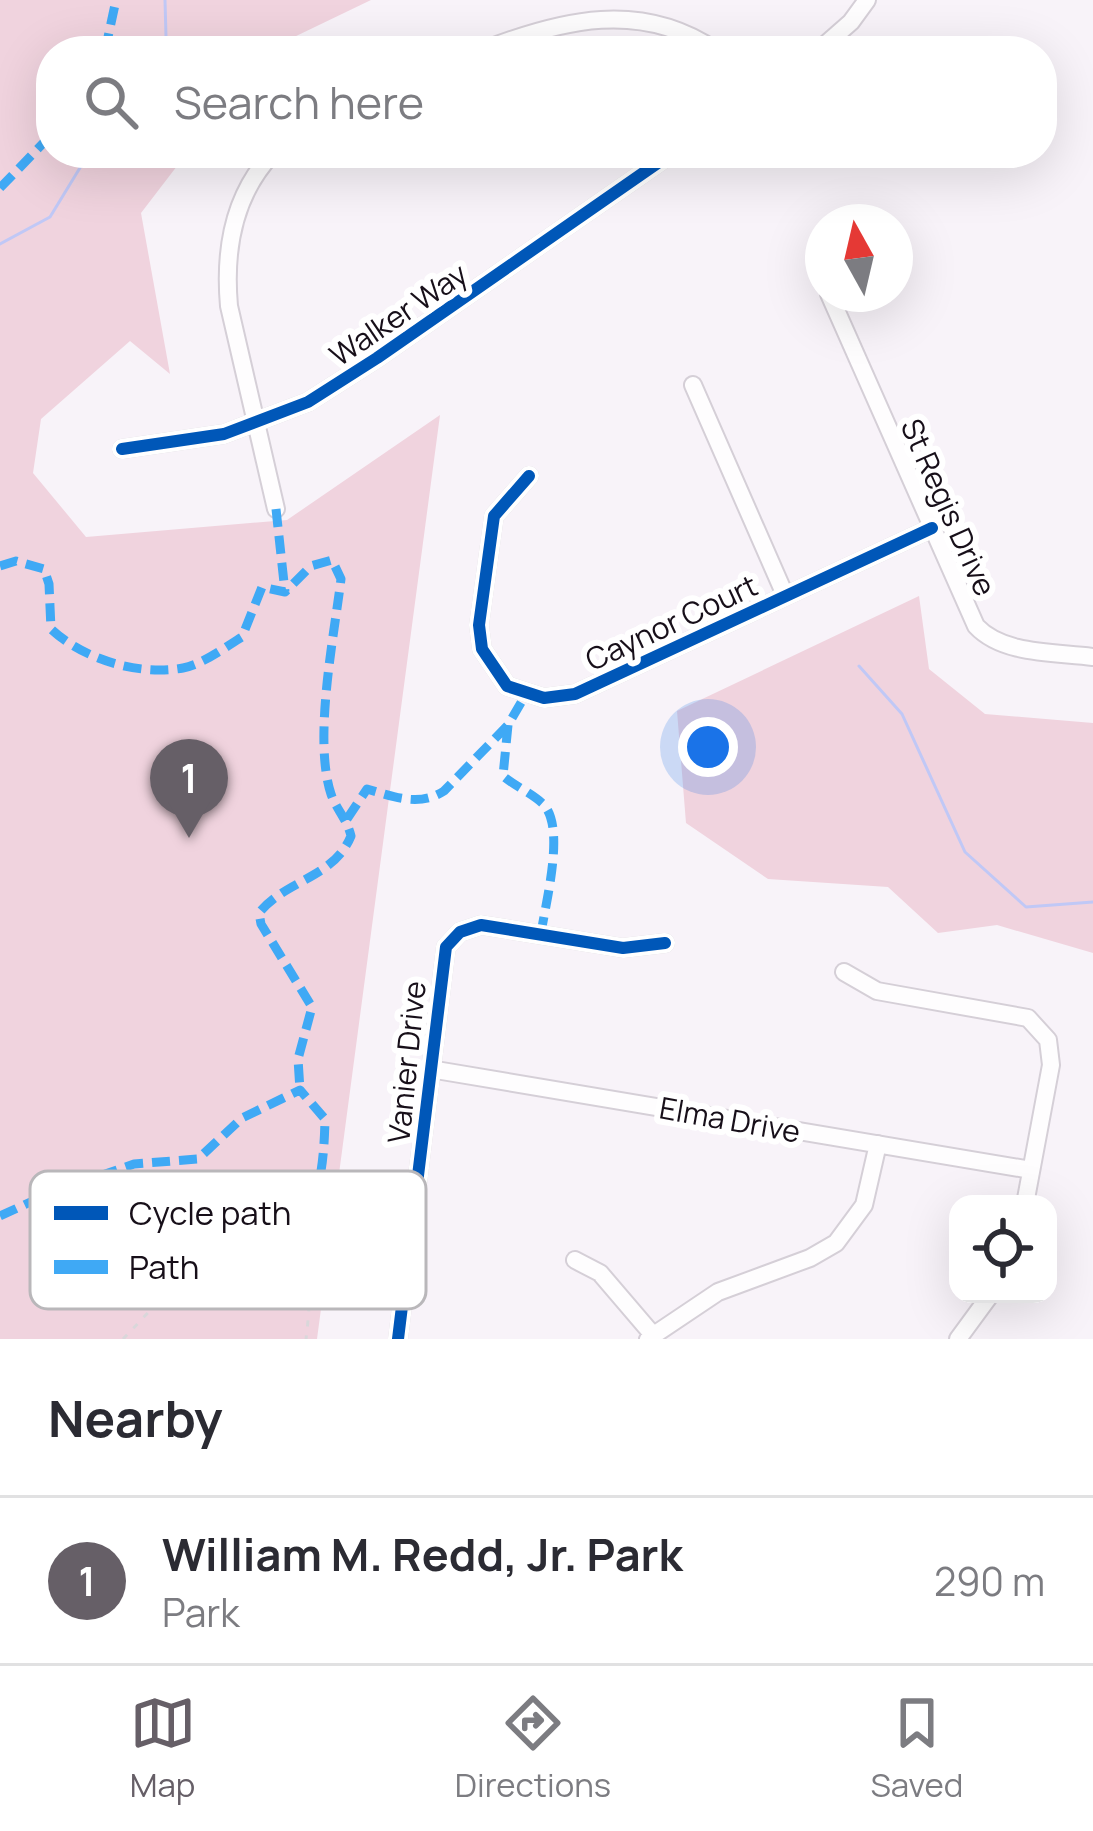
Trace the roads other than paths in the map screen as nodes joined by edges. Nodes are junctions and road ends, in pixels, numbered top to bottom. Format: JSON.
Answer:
{"nodes":[{"id":1,"x":867,"y":0,"type":"edge"},
{"id":2,"x":519,"y":36,"type":"edge"},
{"id":3,"x":695,"y":36,"type":"edge"},
{"id":4,"x":835,"y":36,"type":"edge"},
{"id":5,"x":262,"y":168,"type":"edge"},
{"id":6,"x":650,"y":168,"type":"edge"},
{"id":7,"x":837,"y":312,"type":"edge"},
{"id":8,"x":693,"y":385,"type":"dead end"},
{"id":9,"x":256,"y":425,"type":"junction"},
{"id":10,"x":122,"y":449,"type":"dead end"},
{"id":11,"x":529,"y":476,"type":"dead end"},
{"id":12,"x":276,"y":509,"type":"dead end"},
{"id":13,"x":932,"y":528,"type":"junction"},
{"id":14,"x":785,"y":595,"type":"junction"},
{"id":15,"x":1093,"y":657,"type":"edge"},
{"id":16,"x":664,"y":943,"type":"dead end"},
{"id":17,"x":844,"y":972,"type":"dead end"},
{"id":18,"x":430,"y":1069,"type":"junction"},
{"id":19,"x":878,"y":1144,"type":"junction"},
{"id":20,"x":1031,"y":1170,"type":"junction"},
{"id":21,"x":418,"y":1171,"type":"edge"},
{"id":22,"x":1027,"y":1195,"type":"edge"},
{"id":23,"x":575,"y":1261,"type":"dead end"},
{"id":24,"x":985,"y":1303,"type":"edge"},
{"id":25,"x":402,"y":1309,"type":"edge"},
{"id":26,"x":651,"y":1337,"type":"edge"},
{"id":27,"x":398,"y":1339,"type":"edge"},
{"id":28,"x":958,"y":1339,"type":"edge"}],
"edges":[{"from":1,"to":4,"type":"street"},
{"from":2,"to":3,"type":"street"},
{"from":5,"to":9,"type":"street"},
{"from":6,"to":9,"type":"street","name":"Walker Way"},
{"from":7,"to":13,"type":"street","name":"St Regis Drive"},
{"from":8,"to":14,"type":"street"},
{"from":9,"to":10,"type":"street","name":"Walker Way"},
{"from":9,"to":12,"type":"street"},
{"from":11,"to":14,"type":"street","name":"Caynor Court"},
{"from":13,"to":14,"type":"street","name":"Caynor Court"},
{"from":13,"to":15,"type":"street","name":"St Regis Drive"},
{"from":16,"to":18,"type":"street","name":"Vanier Drive"},
{"from":17,"to":20,"type":"street"},
{"from":18,"to":19,"type":"street","name":"Elma Drive"},
{"from":18,"to":21,"type":"street","name":"Vanier Drive"},
{"from":19,"to":20,"type":"street","name":"Elma Drive"},
{"from":19,"to":26,"type":"street"},
{"from":20,"to":22,"type":"street"},
{"from":23,"to":26,"type":"street"},
{"from":24,"to":28,"type":"street"},
{"from":25,"to":27,"type":"street","name":"Vanier Drive"}]}
